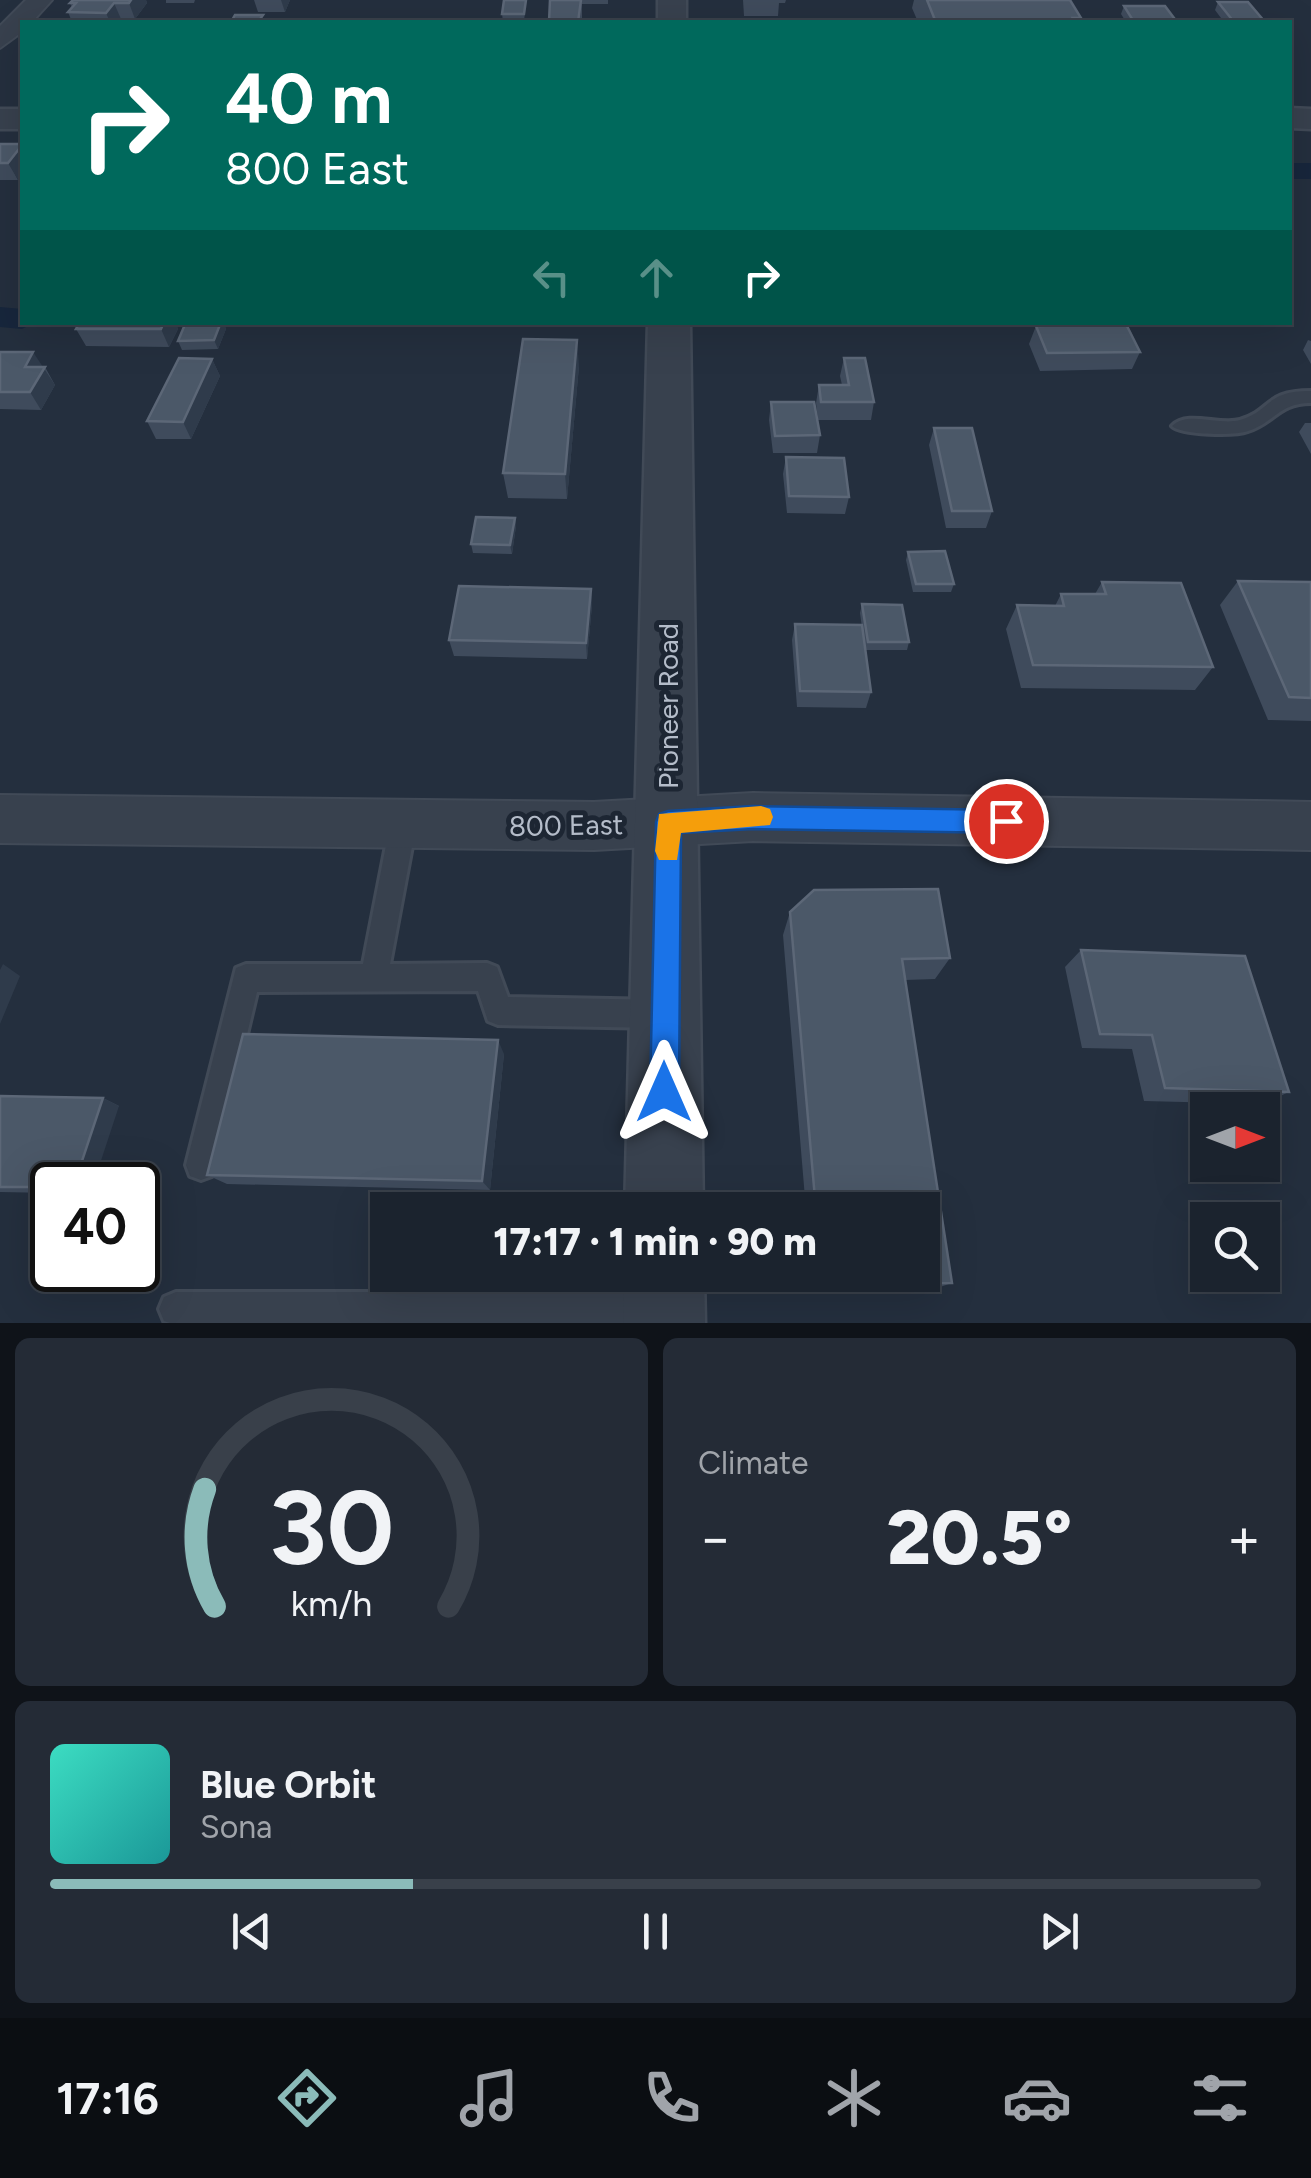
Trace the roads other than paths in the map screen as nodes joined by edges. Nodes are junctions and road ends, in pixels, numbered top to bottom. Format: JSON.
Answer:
{"nodes":[{"id":1,"x":40,"y":0,"type":"edge"},
{"id":2,"x":0,"y":40,"type":"edge"},
{"id":3,"x":670,"y":325,"type":"edge"},
{"id":4,"x":1311,"y":397,"type":"edge"},
{"id":5,"x":1181,"y":426,"type":"dead end"},
{"id":6,"x":0,"y":819,"type":"edge"},
{"id":7,"x":668,"y":822,"type":"junction"},
{"id":8,"x":403,"y":825,"type":"junction"},
{"id":9,"x":1311,"y":826,"type":"edge"},
{"id":10,"x":374,"y":978,"type":"junction"},
{"id":11,"x":664,"y":1014,"type":"junction"},
{"id":12,"x":201,"y":1165,"type":"dead end"},
{"id":13,"x":664,"y":1192,"type":"edge"},
{"id":14,"x":664,"y":1302,"type":"edge"},
{"id":15,"x":176,"y":1309,"type":"dead end"}],
"edges":[{"from":1,"to":2,"type":"street"},
{"from":3,"to":7,"type":"street","name":"Pioneer Road"},
{"from":4,"to":5,"type":"lane"},
{"from":6,"to":8,"type":"street","name":"800 East"},
{"from":7,"to":8,"type":"street","name":"800 East"},
{"from":7,"to":9,"type":"street","name":"800 East"},
{"from":7,"to":11,"type":"street","name":"Pioneer Road"},
{"from":8,"to":10,"type":"lane"},
{"from":10,"to":11,"type":"lane"},
{"from":10,"to":12,"type":"lane"},
{"from":11,"to":13,"type":"street","name":"Pioneer Road"},
{"from":14,"to":15,"type":"lane"}]}
